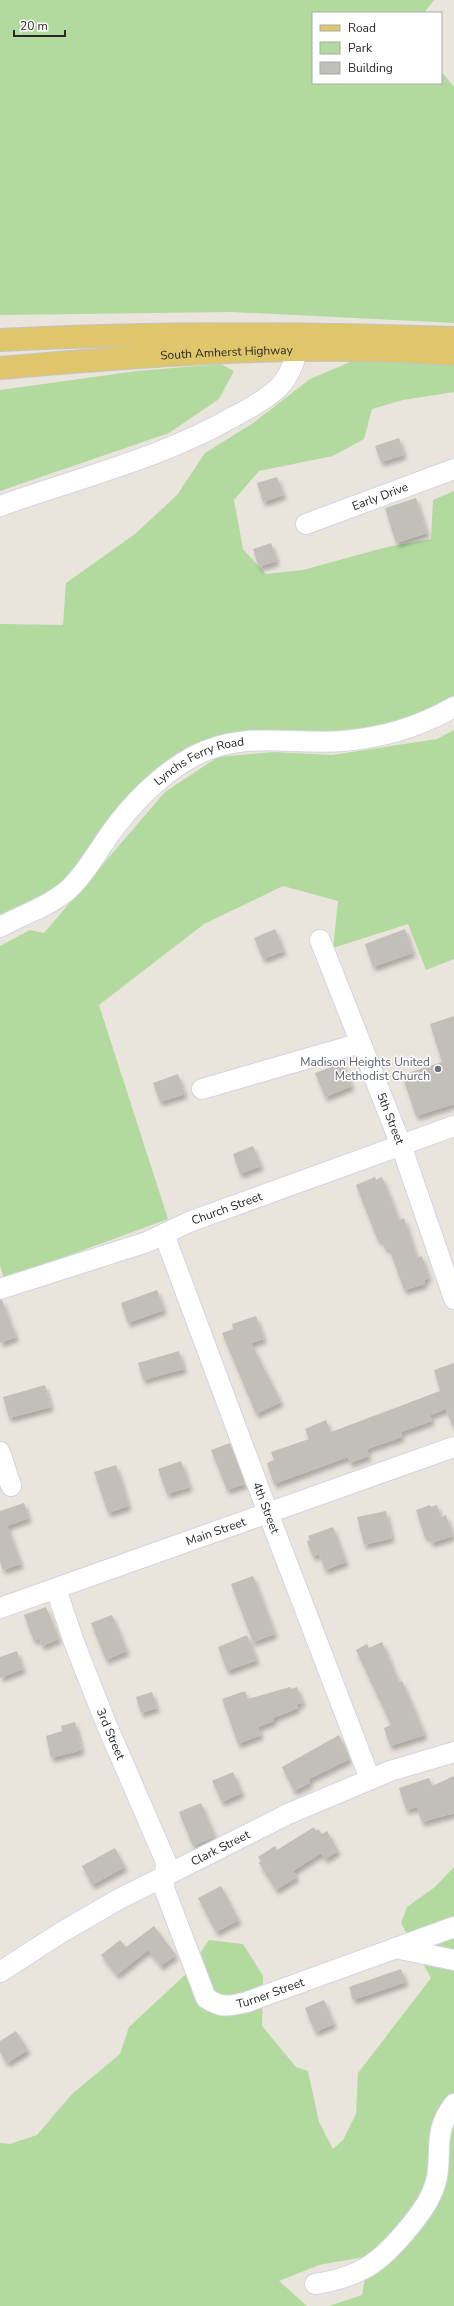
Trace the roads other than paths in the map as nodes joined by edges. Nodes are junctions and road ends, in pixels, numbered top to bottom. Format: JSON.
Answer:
{"nodes":[{"id":1,"x":454,"y":338,"type":"edge"},
{"id":2,"x":0,"y":340,"type":"edge"},
{"id":3,"x":298,"y":344,"type":"junction"},
{"id":4,"x":454,"y":354,"type":"edge"},
{"id":5,"x":0,"y":368,"type":"edge"},
{"id":6,"x":454,"y":469,"type":"edge"},
{"id":7,"x":0,"y":506,"type":"edge"},
{"id":8,"x":306,"y":524,"type":"dead end"},
{"id":9,"x":454,"y":707,"type":"edge"},
{"id":10,"x":0,"y":927,"type":"edge"},
{"id":11,"x":320,"y":940,"type":"dead end"},
{"id":12,"x":361,"y":1043,"type":"junction"},
{"id":13,"x":202,"y":1089,"type":"dead end"},
{"id":14,"x":454,"y":1126,"type":"edge"},
{"id":15,"x":401,"y":1145,"type":"junction"},
{"id":16,"x":164,"y":1234,"type":"junction"},
{"id":17,"x":0,"y":1289,"type":"edge"},
{"id":18,"x":454,"y":1299,"type":"edge"},
{"id":19,"x":454,"y":1447,"type":"edge"},
{"id":20,"x":0,"y":1452,"type":"edge"},
{"id":21,"x":11,"y":1486,"type":"dead end"},
{"id":22,"x":268,"y":1513,"type":"junction"},
{"id":23,"x":56,"y":1589,"type":"junction"},
{"id":24,"x":0,"y":1608,"type":"edge"},
{"id":25,"x":454,"y":1752,"type":"edge"},
{"id":26,"x":370,"y":1779,"type":"junction"},
{"id":27,"x":164,"y":1878,"type":"junction"},
{"id":28,"x":454,"y":1927,"type":"edge"},
{"id":29,"x":395,"y":1948,"type":"junction"},
{"id":30,"x":454,"y":1960,"type":"edge"},
{"id":31,"x":0,"y":1972,"type":"edge"},
{"id":32,"x":454,"y":2104,"type":"edge"},
{"id":33,"x":315,"y":2284,"type":"dead end"}],
"edges":[{"from":1,"to":3,"type":"main road","name":"South Amherst Highway"},
{"from":2,"to":3,"type":"main road","name":"South Amherst Highway"},
{"from":3,"to":4,"type":"main road","name":"South Amherst Highway"},
{"from":3,"to":5,"type":"main road","name":"South Amherst Highway"},
{"from":3,"to":7,"type":"street"},
{"from":6,"to":8,"type":"street","name":"Early Drive"},
{"from":9,"to":10,"type":"street","name":"Lynchs Ferry Road"},
{"from":11,"to":12,"type":"street","name":"5th Street"},
{"from":12,"to":13,"type":"street"},
{"from":12,"to":15,"type":"street","name":"5th Street"},
{"from":14,"to":15,"type":"street","name":"Church Street"},
{"from":15,"to":16,"type":"street","name":"Church Street"},
{"from":15,"to":18,"type":"street","name":"5th Street"},
{"from":16,"to":17,"type":"street","name":"Church Street"},
{"from":16,"to":22,"type":"street","name":"4th Street"},
{"from":19,"to":22,"type":"street","name":"Main Street"},
{"from":20,"to":21,"type":"street"},
{"from":22,"to":23,"type":"street","name":"Main Street"},
{"from":22,"to":26,"type":"street","name":"4th Street"},
{"from":23,"to":24,"type":"street","name":"Main Street"},
{"from":23,"to":27,"type":"street","name":"3rd Street"},
{"from":25,"to":26,"type":"street","name":"Clark Street"},
{"from":26,"to":27,"type":"street","name":"Clark Street"},
{"from":27,"to":29,"type":"street","name":"Turner Street"},
{"from":27,"to":31,"type":"street","name":"Clark Street"},
{"from":28,"to":29,"type":"street","name":"Turner Street"},
{"from":29,"to":30,"type":"street"},
{"from":32,"to":33,"type":"street"}]}
